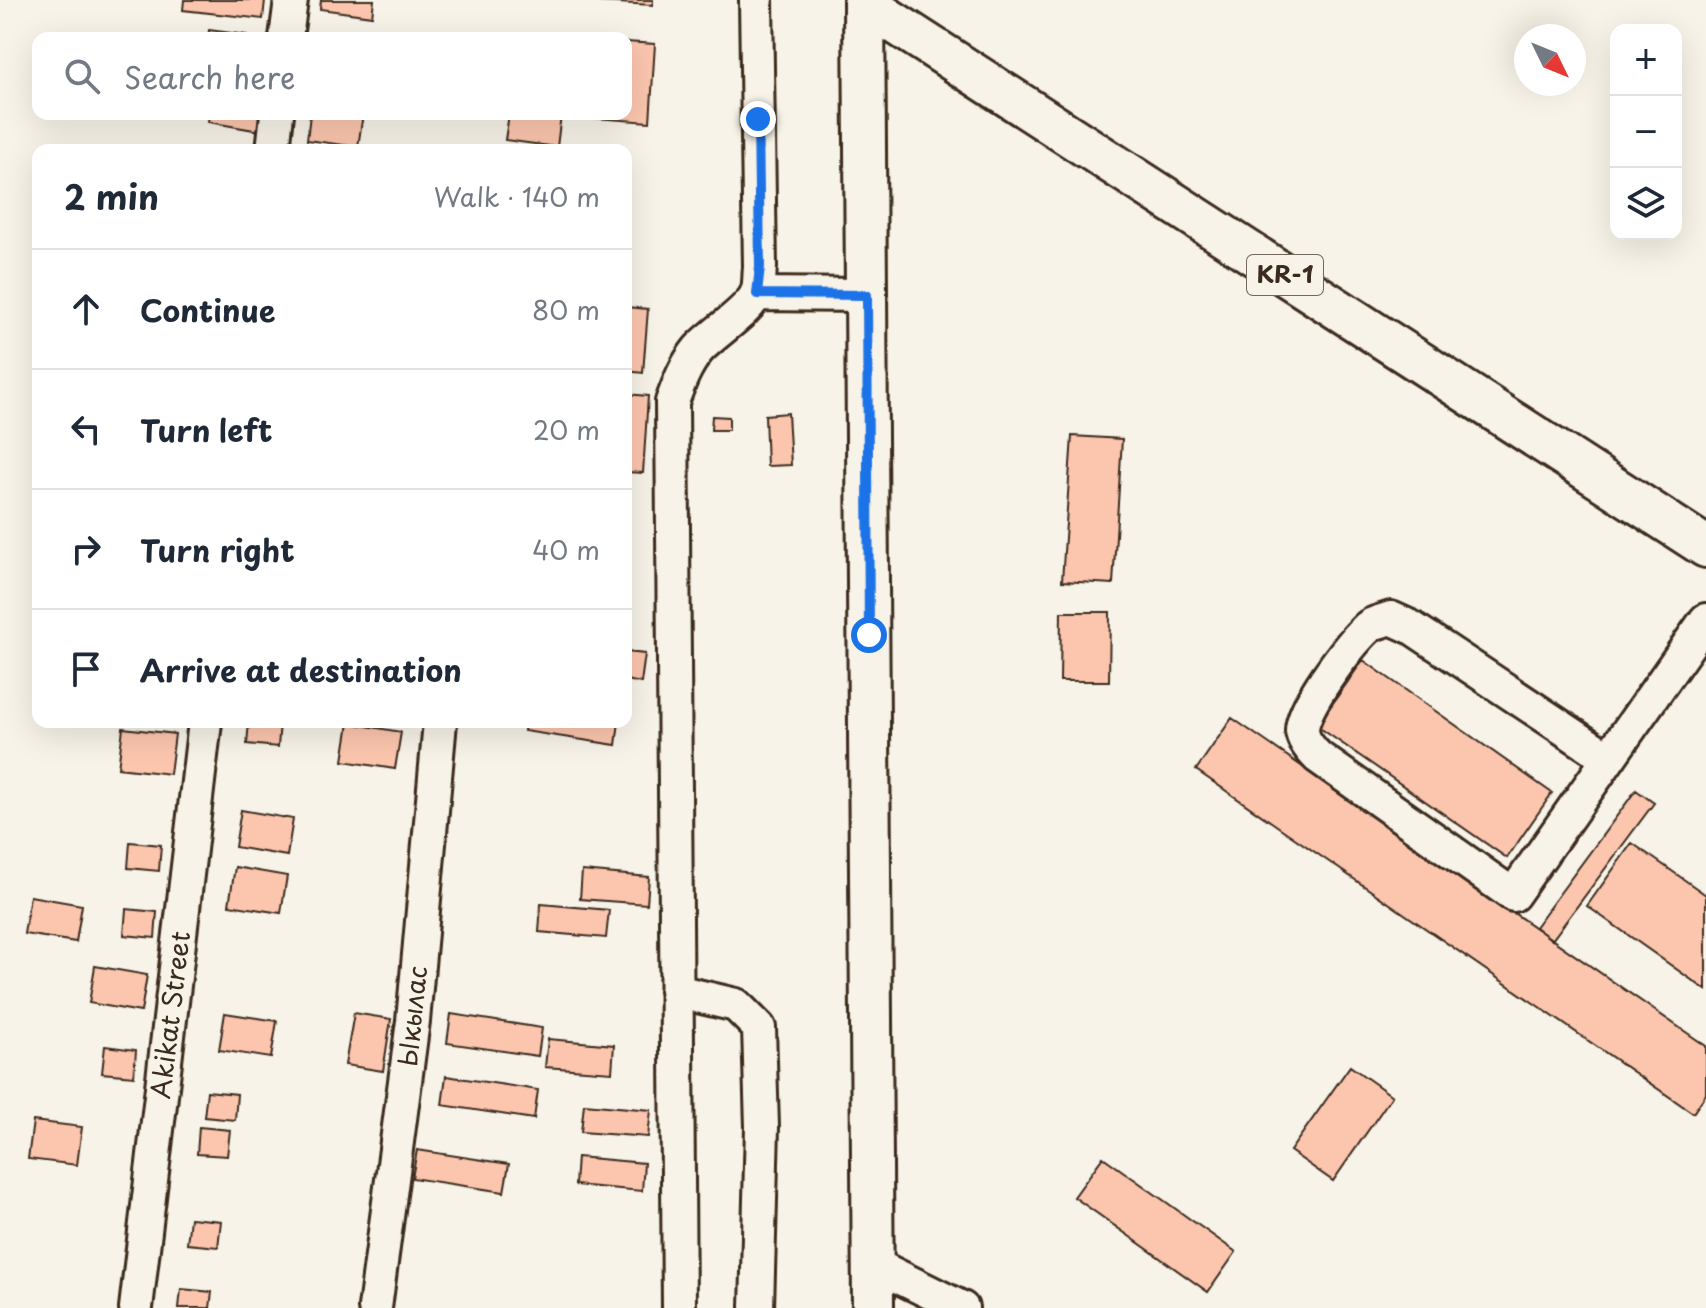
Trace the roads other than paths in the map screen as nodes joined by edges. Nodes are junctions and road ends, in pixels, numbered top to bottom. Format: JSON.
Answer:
{"nodes":[{"id":1,"x":291,"y":0,"type":"edge"},
{"id":2,"x":756,"y":0,"type":"edge"},
{"id":3,"x":864,"y":2,"type":"edge"},
{"id":4,"x":287,"y":32,"type":"edge"},
{"id":5,"x":276,"y":120,"type":"edge"},
{"id":6,"x":274,"y":144,"type":"edge"},
{"id":7,"x":757,"y":294,"type":"junction"},
{"id":8,"x":867,"y":295,"type":"junction"},
{"id":9,"x":1706,"y":547,"type":"edge"},
{"id":10,"x":1706,"y":620,"type":"edge"},
{"id":11,"x":204,"y":728,"type":"edge"},
{"id":12,"x":439,"y":728,"type":"edge"},
{"id":13,"x":1608,"y":758,"type":"junction"},
{"id":14,"x":676,"y":991,"type":"junction"},
{"id":15,"x":873,"y":1264,"type":"junction"},
{"id":16,"x":136,"y":1308,"type":"edge"},
{"id":17,"x":375,"y":1308,"type":"edge"},
{"id":18,"x":679,"y":1308,"type":"edge"},
{"id":19,"x":757,"y":1308,"type":"edge"},
{"id":20,"x":873,"y":1308,"type":"edge"},
{"id":21,"x":962,"y":1308,"type":"edge"}],
"edges":[{"from":1,"to":4,"type":"street"},
{"from":2,"to":7,"type":"street"},
{"from":3,"to":8,"type":"main road"},
{"from":3,"to":9,"type":"main road","number":"KR-1"},
{"from":5,"to":6,"type":"street"},
{"from":7,"to":8,"type":"street"},
{"from":7,"to":14,"type":"street"},
{"from":8,"to":15,"type":"main road"},
{"from":10,"to":13,"type":"street"},
{"from":11,"to":16,"type":"street","name":"Akikat Street"},
{"from":12,"to":17,"type":"street","name":"Ыкылас"},
{"from":13,"to":13,"type":"street"},
{"from":14,"to":18,"type":"street"},
{"from":14,"to":19,"type":"street"},
{"from":15,"to":20,"type":"main road"},
{"from":15,"to":21,"type":"street"}]}
